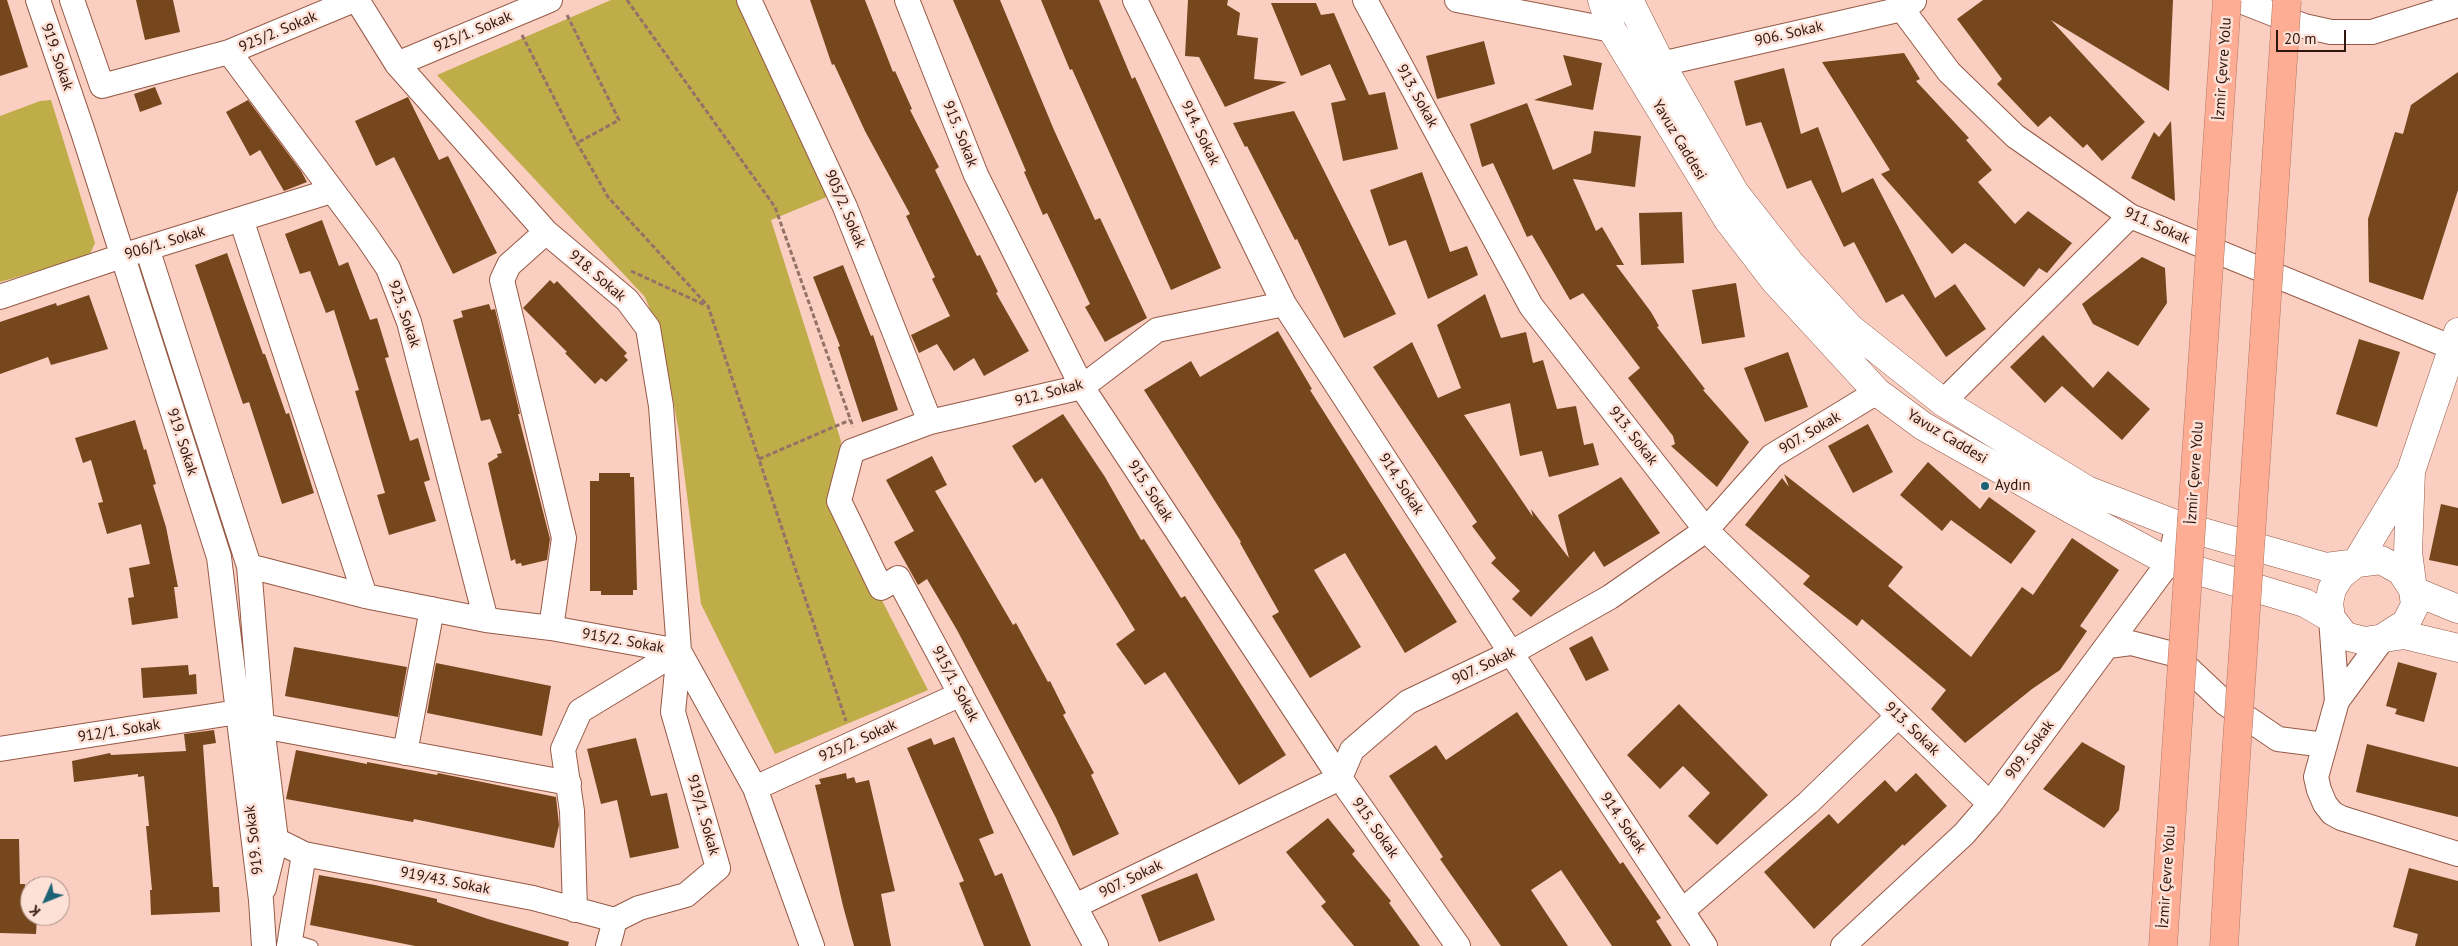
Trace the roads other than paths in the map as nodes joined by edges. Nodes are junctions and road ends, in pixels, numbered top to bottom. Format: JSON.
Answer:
{"nodes":[{"id":1,"x":38,"y":0,"type":"edge"},
{"id":2,"x":72,"y":0,"type":"edge"},
{"id":3,"x":355,"y":0,"type":"edge"},
{"id":4,"x":749,"y":0,"type":"edge"},
{"id":5,"x":907,"y":0,"type":"edge"},
{"id":6,"x":1135,"y":0,"type":"edge"},
{"id":7,"x":1365,"y":0,"type":"edge"},
{"id":8,"x":1457,"y":0,"type":"edge"},
{"id":9,"x":1602,"y":0,"type":"edge"},
{"id":10,"x":1629,"y":0,"type":"edge"},
{"id":11,"x":2227,"y":0,"type":"edge"},
{"id":12,"x":2238,"y":0,"type":"edge"},
{"id":13,"x":2287,"y":0,"type":"edge"},
{"id":14,"x":1905,"y":3,"type":"edge"},
{"id":15,"x":557,"y":4,"type":"edge"},
{"id":16,"x":2458,"y":5,"type":"edge"},
{"id":17,"x":508,"y":8,"type":"edge"},
{"id":18,"x":1612,"y":30,"type":"junction"},
{"id":19,"x":229,"y":52,"type":"junction"},
{"id":20,"x":397,"y":64,"type":"junction"},
{"id":21,"x":1661,"y":64,"type":"junction"},
{"id":22,"x":332,"y":191,"type":"junction"},
{"id":23,"x":2130,"y":216,"type":"junction"},
{"id":24,"x":241,"y":219,"type":"junction"},
{"id":25,"x":546,"y":232,"type":"junction"},
{"id":26,"x":147,"y":248,"type":"junction"},
{"id":27,"x":122,"y":256,"type":"junction"},
{"id":28,"x":0,"y":297,"type":"edge"},
{"id":29,"x":1284,"y":304,"type":"junction"},
{"id":30,"x":2456,"y":343,"type":"edge"},
{"id":31,"x":1082,"y":387,"type":"junction"},
{"id":32,"x":1877,"y":392,"type":"junction"},
{"id":33,"x":1943,"y":402,"type":"junction"},
{"id":34,"x":930,"y":422,"type":"junction"},
{"id":35,"x":861,"y":448,"type":"joint"},
{"id":36,"x":2411,"y":472,"type":"junction"},
{"id":37,"x":2178,"y":525,"type":"junction"},
{"id":38,"x":1706,"y":530,"type":"junction"},
{"id":39,"x":2170,"y":562,"type":"junction"},
{"id":40,"x":2356,"y":563,"type":"junction"},
{"id":41,"x":249,"y":566,"type":"junction"},
{"id":42,"x":2414,"y":591,"type":"junction"},
{"id":43,"x":365,"y":596,"type":"junction"},
{"id":44,"x":432,"y":609,"type":"junction"},
{"id":45,"x":2458,"y":609,"type":"edge"},
{"id":46,"x":2331,"y":618,"type":"junction"},
{"id":47,"x":486,"y":620,"type":"junction"},
{"id":48,"x":552,"y":628,"type":"junction"},
{"id":49,"x":2384,"y":637,"type":"junction"},
{"id":50,"x":2108,"y":646,"type":"junction"},
{"id":51,"x":2458,"y":648,"type":"edge"},
{"id":52,"x":679,"y":650,"type":"junction"},
{"id":53,"x":1511,"y":654,"type":"junction"},
{"id":54,"x":961,"y":694,"type":"junction"},
{"id":55,"x":2337,"y":701,"type":"junction"},
{"id":56,"x":238,"y":712,"type":"junction"},
{"id":57,"x":1898,"y":716,"type":"junction"},
{"id":58,"x":262,"y":726,"type":"junction"},
{"id":59,"x":2325,"y":745,"type":"junction"},
{"id":60,"x":0,"y":749,"type":"edge"},
{"id":61,"x":405,"y":753,"type":"junction"},
{"id":62,"x":1340,"y":778,"type":"junction"},
{"id":63,"x":569,"y":784,"type":"junction"},
{"id":64,"x":754,"y":788,"type":"junction"},
{"id":65,"x":1990,"y":804,"type":"junction"},
{"id":66,"x":276,"y":840,"type":"junction"},
{"id":67,"x":304,"y":854,"type":"junction"},
{"id":68,"x":2458,"y":854,"type":"edge"},
{"id":69,"x":261,"y":900,"type":"junction"},
{"id":70,"x":1075,"y":906,"type":"junction"},
{"id":71,"x":574,"y":910,"type":"junction"},
{"id":72,"x":1682,"y":910,"type":"junction"},
{"id":73,"x":615,"y":920,"type":"junction"},
{"id":74,"x":297,"y":944,"type":"edge"},
{"id":75,"x":264,"y":946,"type":"edge"},
{"id":76,"x":608,"y":946,"type":"edge"},
{"id":77,"x":812,"y":946,"type":"edge"},
{"id":78,"x":1096,"y":946,"type":"edge"},
{"id":79,"x":1458,"y":946,"type":"edge"},
{"id":80,"x":1705,"y":946,"type":"edge"},
{"id":81,"x":1843,"y":946,"type":"edge"},
{"id":82,"x":2163,"y":946,"type":"edge"},
{"id":83,"x":2224,"y":946,"type":"edge"}],
"edges":[{"from":1,"to":27,"type":"street","name":"919. Sokak"},
{"from":2,"to":19,"type":"street","name":"925/2. Sokak"},
{"from":3,"to":19,"type":"street","name":"925/2. Sokak"},
{"from":3,"to":20,"type":"street","name":"918. Sokak"},
{"from":4,"to":34,"type":"street","name":"905/2. Sokak"},
{"from":5,"to":31,"type":"street","name":"915. Sokak"},
{"from":6,"to":29,"type":"street","name":"914. Sokak"},
{"from":7,"to":38,"type":"street","name":"913. Sokak"},
{"from":8,"to":18,"type":"street"},
{"from":9,"to":18,"type":"main road","name":"Yavuz Caddesi"},
{"from":10,"to":21,"type":"main road","name":"Yavuz Caddesi"},
{"from":11,"to":82,"type":"highway","name":"İzmir Çevre Yolu","bridge":true},
{"from":12,"to":16,"type":"street"},
{"from":13,"to":83,"type":"highway","bridge":true},
{"from":14,"to":21,"type":"street","name":"906. Sokak"},
{"from":14,"to":23,"type":"street","name":"911. Sokak"},
{"from":15,"to":17,"type":"street","name":"925/1. Sokak"},
{"from":17,"to":20,"type":"street","name":"925/1. Sokak"},
{"from":18,"to":32,"type":"main road","name":"Yavuz Caddesi"},
{"from":19,"to":22,"type":"street","name":"925. Sokak"},
{"from":20,"to":25,"type":"street","name":"918. Sokak"},
{"from":21,"to":33,"type":"main road","name":"Yavuz Caddesi"},
{"from":22,"to":24,"type":"street","name":"906/1. Sokak"},
{"from":22,"to":47,"type":"street","name":"925. Sokak"},
{"from":23,"to":30,"type":"street","name":"911. Sokak"},
{"from":23,"to":33,"type":"street"},
{"from":24,"to":26,"type":"street","name":"906/1. Sokak"},
{"from":24,"to":43,"type":"street"},
{"from":25,"to":48,"type":"street"},
{"from":25,"to":52,"type":"street","name":"918. Sokak"},
{"from":26,"to":27,"type":"street","name":"906/1. Sokak"},
{"from":26,"to":41,"type":"street","name":"919. Sokak"},
{"from":27,"to":28,"type":"street","name":"906/1. Sokak"},
{"from":27,"to":56,"type":"street","name":"919. Sokak"},
{"from":29,"to":31,"type":"street","name":"912. Sokak"},
{"from":29,"to":53,"type":"street","name":"914. Sokak"},
{"from":30,"to":36,"type":"main road"},
{"from":31,"to":34,"type":"street","name":"912. Sokak"},
{"from":31,"to":62,"type":"street","name":"915. Sokak"},
{"from":32,"to":38,"type":"street","name":"907. Sokak"},
{"from":32,"to":39,"type":"main road","name":"Yavuz Caddesi"},
{"from":33,"to":37,"type":"main road","name":"Yavuz Caddesi"},
{"from":34,"to":35,"type":"street","name":"912. Sokak"},
{"from":35,"to":54,"type":"street","name":"915/1. Sokak"},
{"from":36,"to":40,"type":"main road"},
{"from":36,"to":42,"type":"main road"},
{"from":37,"to":39,"type":"street","name":"909. Sokak"},
{"from":37,"to":40,"type":"main road","name":"Yavuz Caddesi"},
{"from":38,"to":53,"type":"street","name":"907. Sokak"},
{"from":38,"to":57,"type":"street","name":"913. Sokak"},
{"from":39,"to":46,"type":"main road","name":"Yavuz Caddesi"},
{"from":39,"to":50,"type":"street","name":"909. Sokak"},
{"from":40,"to":42,"type":"main road","name":"Yavuz Caddesi"},
{"from":40,"to":46,"type":"main road"},
{"from":41,"to":43,"type":"street","name":"915/2. Sokak"},
{"from":41,"to":58,"type":"street","name":"919. Sokak"},
{"from":42,"to":45,"type":"main road"},
{"from":42,"to":49,"type":"main road"},
{"from":43,"to":44,"type":"street","name":"915/2. Sokak"},
{"from":44,"to":47,"type":"street","name":"915/2. Sokak"},
{"from":44,"to":61,"type":"street"},
{"from":46,"to":49,"type":"main road","name":"Yavuz Caddesi"},
{"from":46,"to":55,"type":"street"},
{"from":47,"to":48,"type":"street","name":"915/2. Sokak"},
{"from":48,"to":52,"type":"street","name":"915/2. Sokak"},
{"from":49,"to":51,"type":"main road","name":"Yavuz Caddesi"},
{"from":49,"to":55,"type":"street"},
{"from":50,"to":59,"type":"street"},
{"from":50,"to":65,"type":"street","name":"909. Sokak"},
{"from":52,"to":63,"type":"street"},
{"from":52,"to":64,"type":"street","name":"915/2. Sokak"},
{"from":52,"to":73,"type":"street","name":"919/1. Sokak"},
{"from":53,"to":62,"type":"street","name":"907. Sokak"},
{"from":53,"to":72,"type":"street","name":"914. Sokak"},
{"from":54,"to":64,"type":"street","name":"925/2. Sokak"},
{"from":54,"to":70,"type":"street","name":"915/1. Sokak"},
{"from":55,"to":59,"type":"street"},
{"from":56,"to":60,"type":"street","name":"912/1. Sokak"},
{"from":56,"to":69,"type":"street","name":"919. Sokak"},
{"from":57,"to":65,"type":"street","name":"913. Sokak"},
{"from":57,"to":72,"type":"street"},
{"from":58,"to":61,"type":"street"},
{"from":58,"to":66,"type":"street","name":"919. Sokak"},
{"from":59,"to":68,"type":"street"},
{"from":61,"to":63,"type":"street"},
{"from":62,"to":70,"type":"street","name":"907. Sokak"},
{"from":62,"to":79,"type":"street","name":"915. Sokak"},
{"from":63,"to":71,"type":"street"},
{"from":64,"to":77,"type":"street","name":"915/2. Sokak"},
{"from":65,"to":81,"type":"street","name":"909. Sokak"},
{"from":66,"to":67,"type":"street","name":"919/43. Sokak"},
{"from":66,"to":69,"type":"street","name":"919. Sokak"},
{"from":67,"to":71,"type":"street","name":"919/43. Sokak"},
{"from":67,"to":74,"type":"street"},
{"from":69,"to":75,"type":"street","name":"919. Sokak"},
{"from":70,"to":78,"type":"street","name":"915/1. Sokak"},
{"from":71,"to":73,"type":"street","name":"919/43. Sokak"},
{"from":72,"to":80,"type":"street","name":"914. Sokak"},
{"from":73,"to":76,"type":"street"}]}
